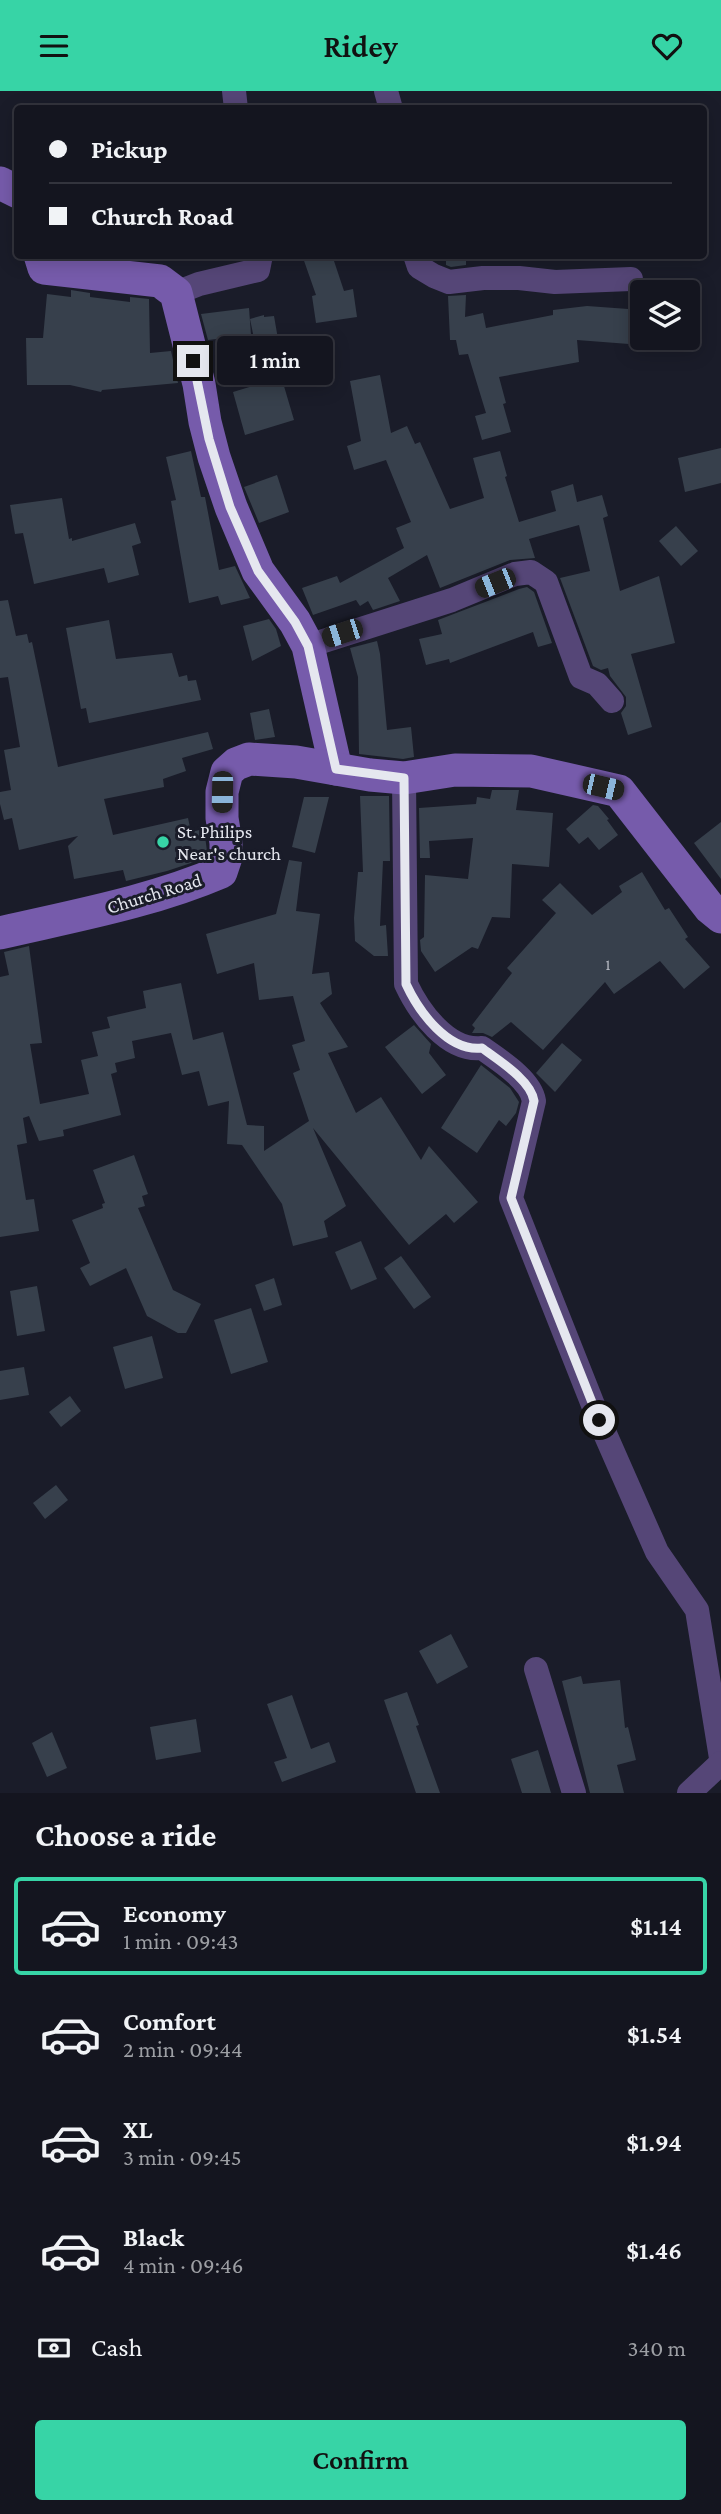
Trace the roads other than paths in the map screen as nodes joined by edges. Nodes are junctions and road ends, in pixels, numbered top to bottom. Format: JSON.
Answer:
{"nodes":[{"id":1,"x":41,"y":259,"type":"edge"},
{"id":2,"x":260,"y":259,"type":"edge"},
{"id":3,"x":416,"y":259,"type":"edge"},
{"id":4,"x":631,"y":279,"type":"dead end"},
{"id":5,"x":176,"y":293,"type":"junction"},
{"id":6,"x":308,"y":646,"type":"junction"},
{"id":7,"x":612,"y":701,"type":"dead end"},
{"id":8,"x":336,"y":769,"type":"junction"},
{"id":9,"x":404,"y":778,"type":"junction"},
{"id":10,"x":721,"y":917,"type":"edge"},
{"id":11,"x":0,"y":933,"type":"edge"},
{"id":12,"x":536,"y":1669,"type":"dead end"},
{"id":13,"x":721,"y":1761,"type":"edge"},
{"id":14,"x":574,"y":1793,"type":"edge"},
{"id":15,"x":689,"y":1793,"type":"edge"}],
"edges":[{"from":1,"to":5,"type":"street"},
{"from":2,"to":5,"type":"street"},
{"from":3,"to":4,"type":"street"},
{"from":5,"to":6,"type":"street"},
{"from":6,"to":7,"type":"street"},
{"from":6,"to":8,"type":"street"},
{"from":8,"to":9,"type":"street","name":"Church Road"},
{"from":8,"to":11,"type":"street","name":"Church Road"},
{"from":9,"to":10,"type":"street","name":"Church Road"},
{"from":9,"to":13,"type":"street"},
{"from":12,"to":14,"type":"street"},
{"from":13,"to":15,"type":"street"}]}
